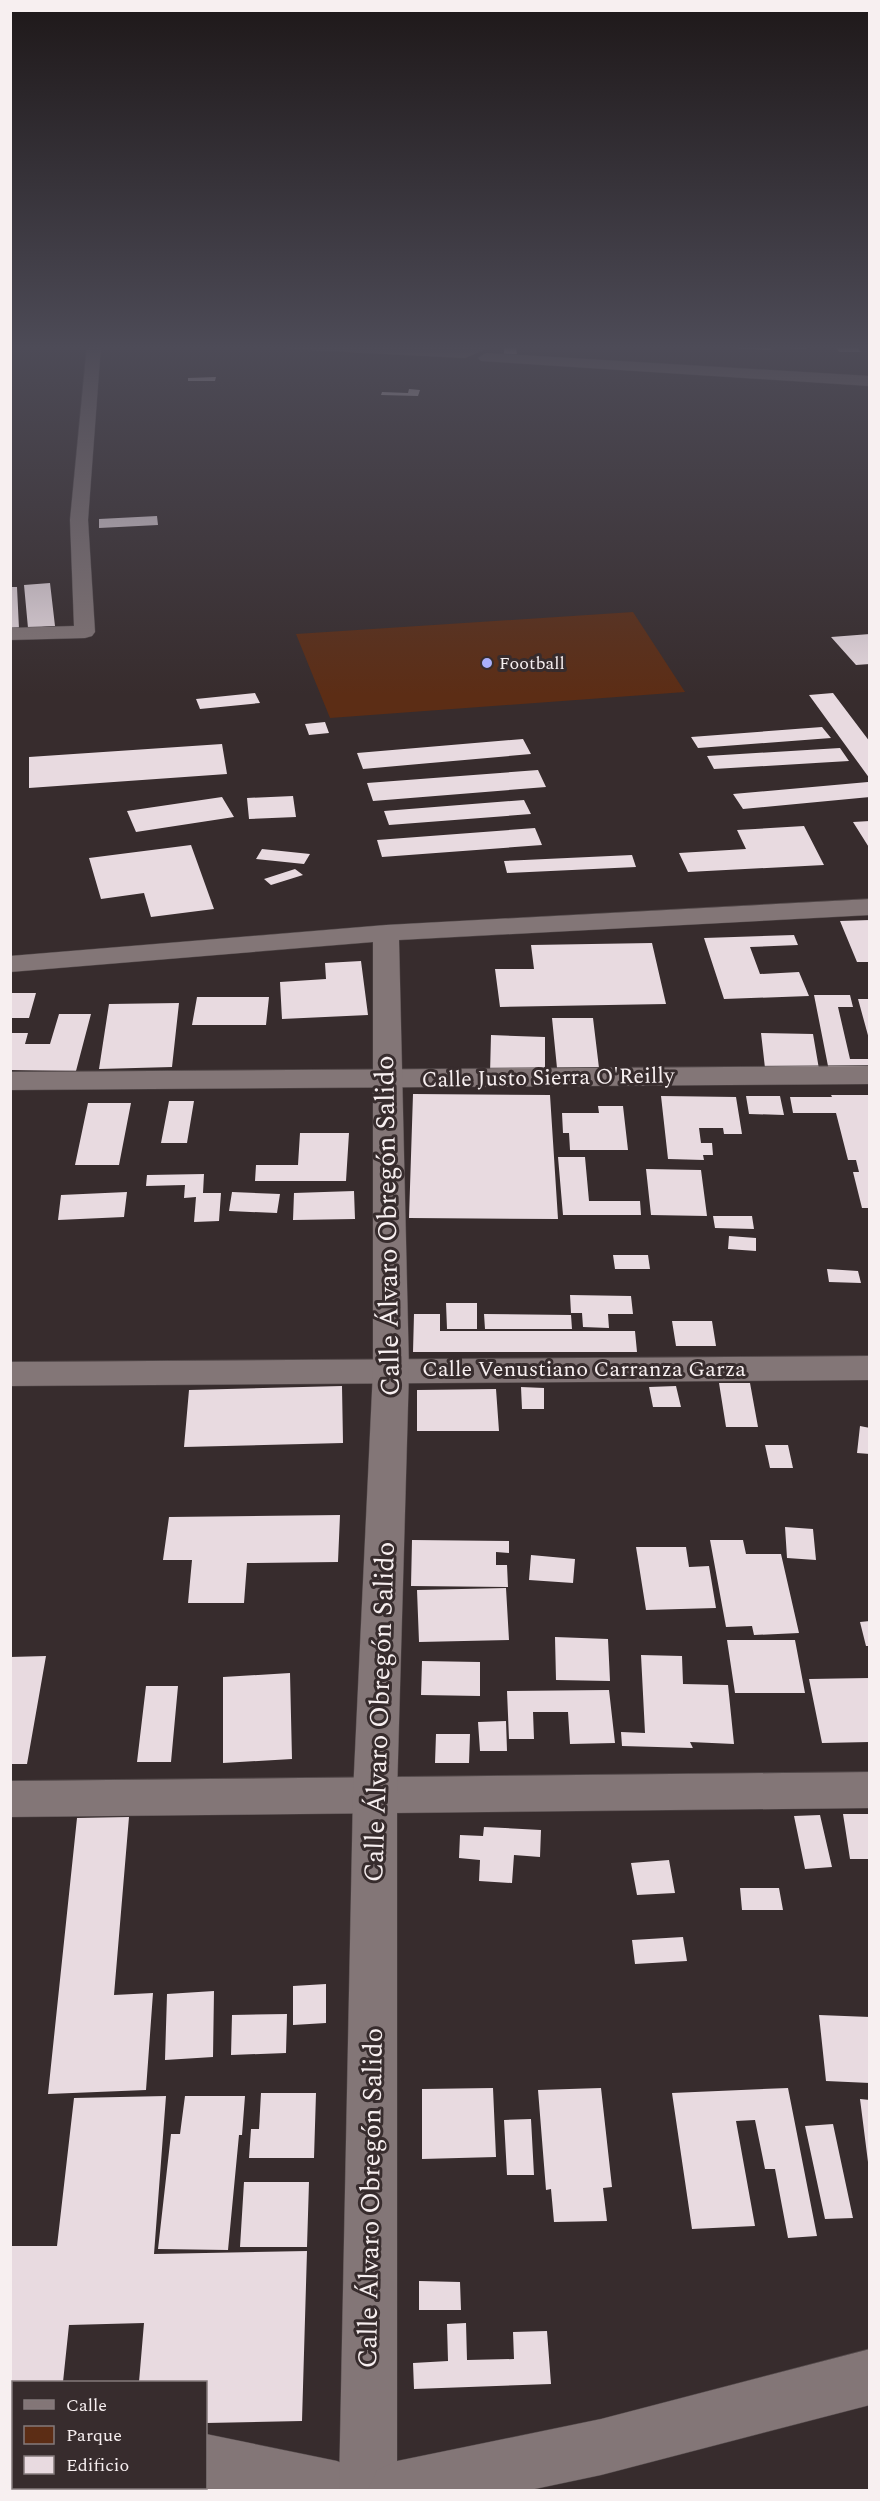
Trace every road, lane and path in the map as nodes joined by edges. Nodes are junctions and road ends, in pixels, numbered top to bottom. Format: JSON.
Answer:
{"nodes":[{"id":1,"x":84,"y":462,"type":"edge"},
{"id":2,"x":10,"y":634,"type":"edge"},
{"id":3,"x":870,"y":907,"type":"edge"},
{"id":4,"x":386,"y":933,"type":"junction"},
{"id":5,"x":10,"y":964,"type":"edge"},
{"id":6,"x":870,"y":1075,"type":"edge"},
{"id":7,"x":386,"y":1080,"type":"junction"},
{"id":8,"x":10,"y":1081,"type":"edge"},
{"id":9,"x":870,"y":1368,"type":"edge"},
{"id":10,"x":391,"y":1370,"type":"junction"},
{"id":11,"x":10,"y":1374,"type":"edge"},
{"id":12,"x":870,"y":1790,"type":"edge"},
{"id":13,"x":375,"y":1794,"type":"junction"},
{"id":14,"x":10,"y":1799,"type":"edge"},
{"id":15,"x":870,"y":2377,"type":"edge"},
{"id":16,"x":207,"y":2463,"type":"edge"},
{"id":17,"x":337,"y":2490,"type":"edge"},
{"id":18,"x":368,"y":2490,"type":"edge"},
{"id":19,"x":396,"y":2490,"type":"edge"}],
"edges":[{"from":1,"to":2,"type":"street"},
{"from":3,"to":4,"type":"street"},
{"from":4,"to":5,"type":"street"},
{"from":4,"to":7,"type":"street","name":"Calle Álvaro Obregón Salido"},
{"from":6,"to":7,"type":"street","name":"Calle Justo Sierra O'Reilly"},
{"from":7,"to":8,"type":"street","name":"Calle Justo Sierra O'Reilly"},
{"from":7,"to":10,"type":"street","name":"Calle Álvaro Obregón Salido"},
{"from":9,"to":10,"type":"street","name":"Calle Venustiano Carranza Garza"},
{"from":10,"to":11,"type":"street","name":"Calle Venustiano Carranza Garza"},
{"from":10,"to":13,"type":"street","name":"Calle Álvaro Obregón Salido"},
{"from":12,"to":13,"type":"street"},
{"from":13,"to":14,"type":"street"},
{"from":13,"to":18,"type":"street","name":"Calle Álvaro Obregón Salido"},
{"from":15,"to":19,"type":"street"},
{"from":16,"to":17,"type":"street"}]}
